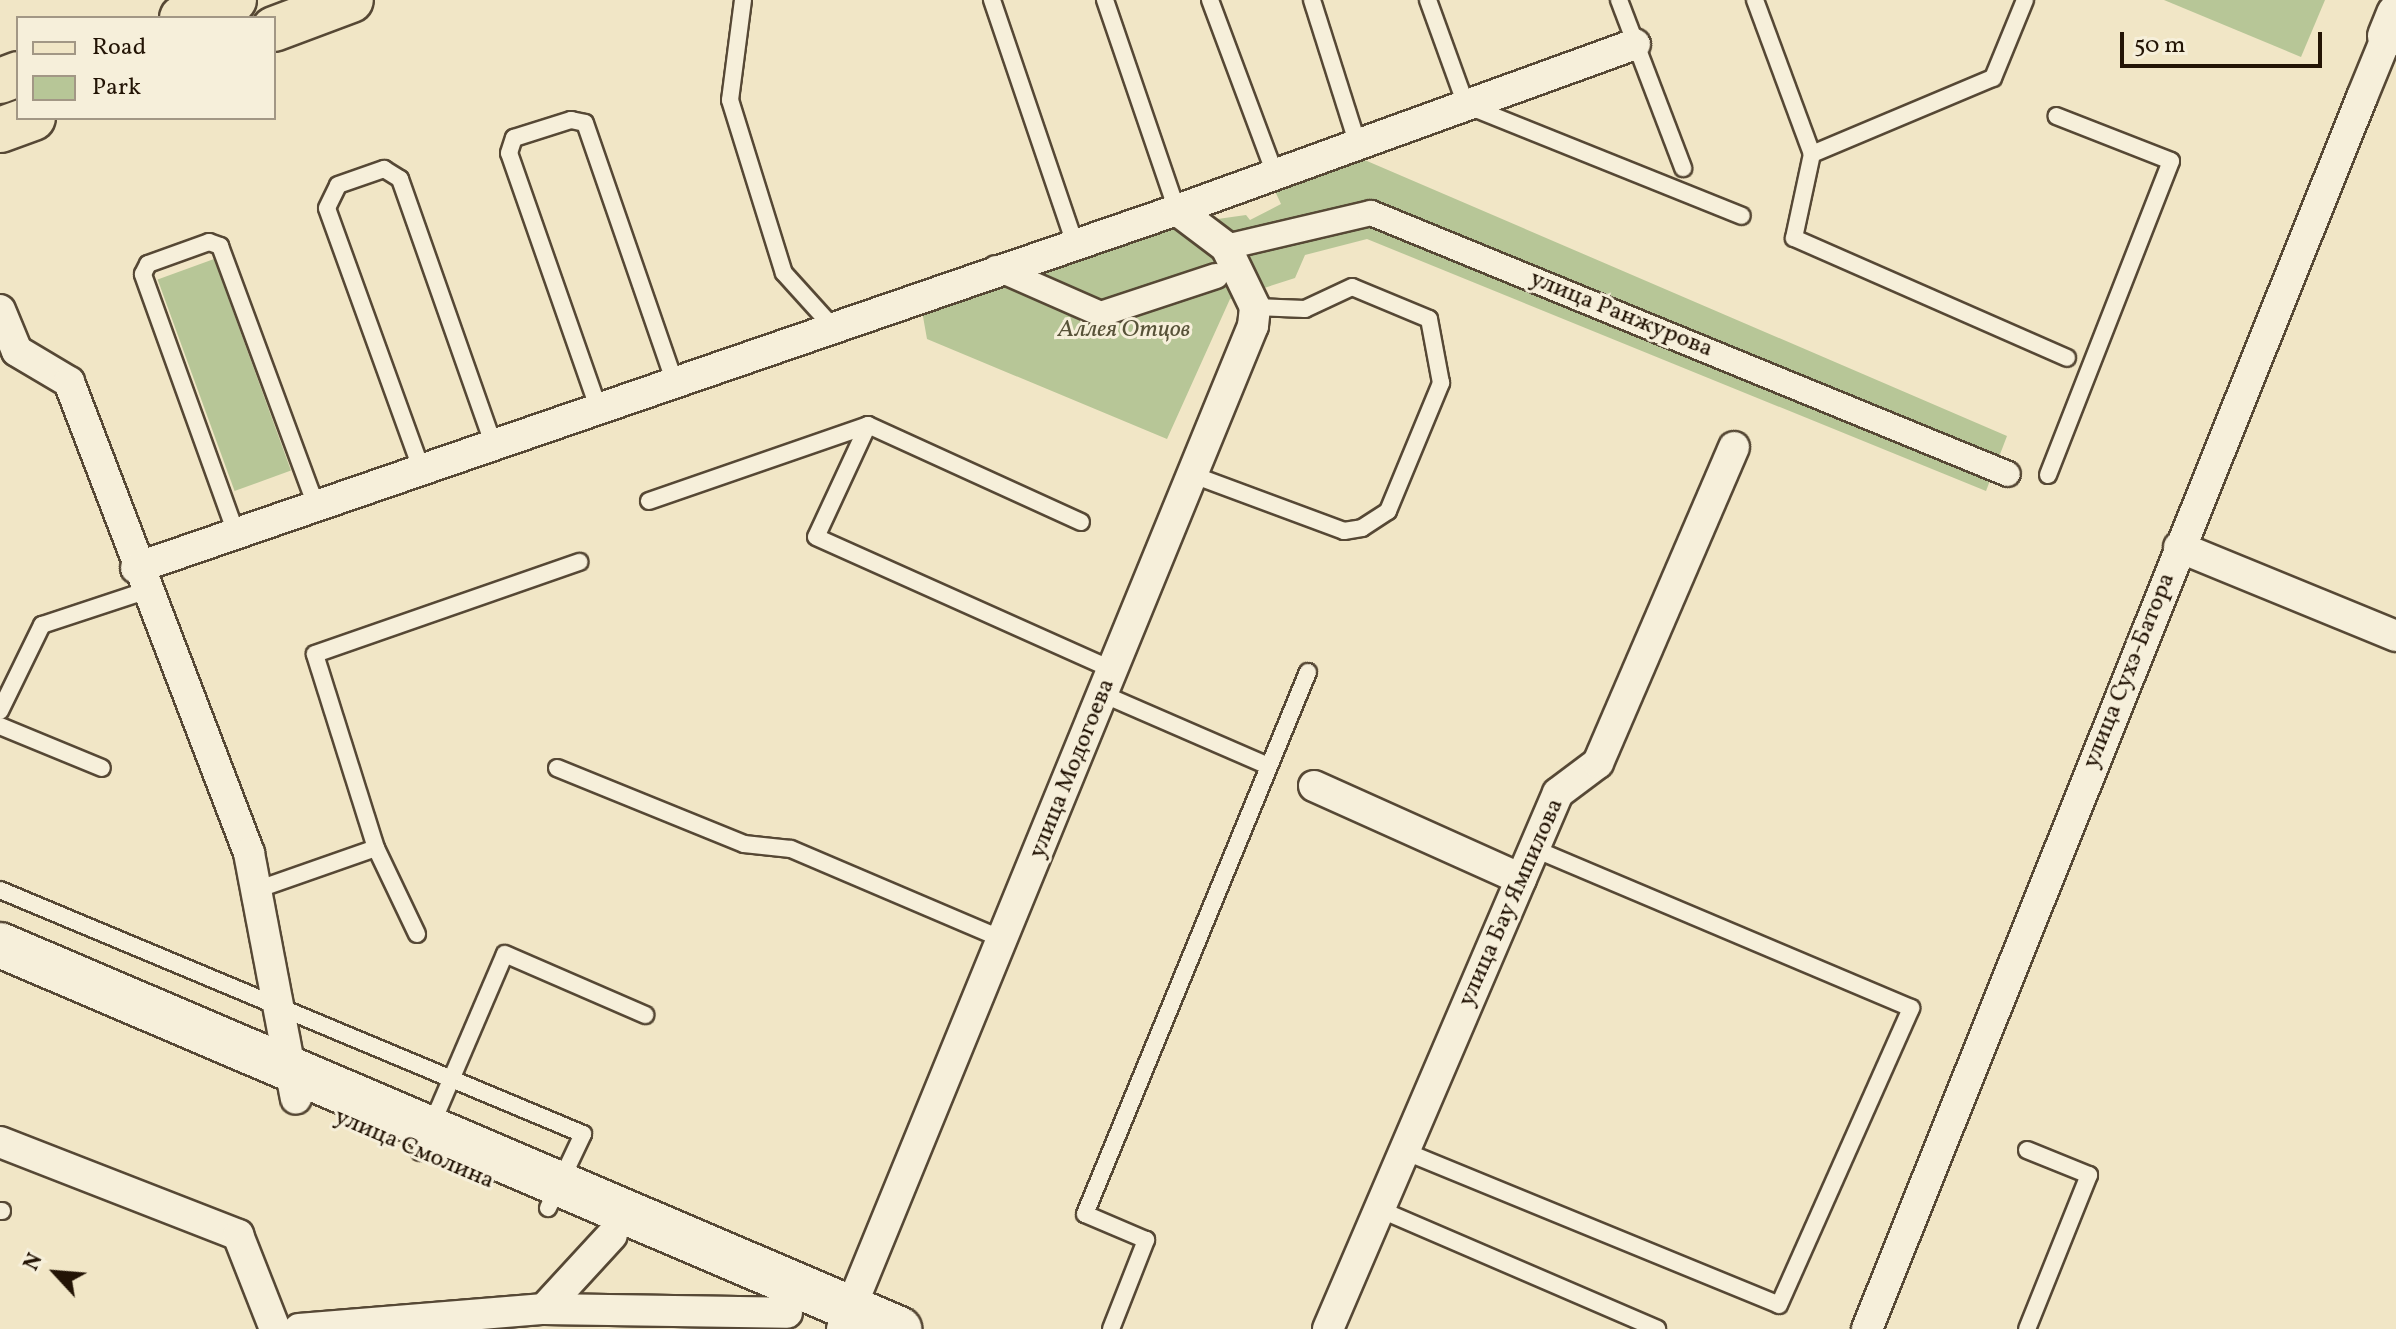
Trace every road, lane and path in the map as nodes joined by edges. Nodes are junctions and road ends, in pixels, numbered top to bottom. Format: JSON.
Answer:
{"nodes":[{"id":1,"x":234,"y":0,"type":"edge"},
{"id":2,"x":351,"y":0,"type":"edge"},
{"id":3,"x":743,"y":0,"type":"edge"},
{"id":4,"x":992,"y":0,"type":"edge"},
{"id":5,"x":1105,"y":0,"type":"edge"},
{"id":6,"x":1210,"y":0,"type":"edge"},
{"id":7,"x":1312,"y":0,"type":"edge"},
{"id":8,"x":1428,"y":0,"type":"edge"},
{"id":9,"x":1619,"y":0,"type":"edge"},
{"id":10,"x":1755,"y":0,"type":"edge"},
{"id":11,"x":2025,"y":0,"type":"edge"},
{"id":12,"x":188,"y":16,"type":"edge"},
{"id":13,"x":276,"y":28,"type":"edge"},
{"id":14,"x":2393,"y":30,"type":"edge"},
{"id":15,"x":1635,"y":44,"type":"junction"},
{"id":16,"x":1466,"y":105,"type":"junction"},
{"id":17,"x":2056,"y":116,"type":"dead end"},
{"id":18,"x":28,"y":120,"type":"edge"},
{"id":19,"x":0,"y":130,"type":"edge"},
{"id":20,"x":1358,"y":145,"type":"junction"},
{"id":21,"x":1812,"y":154,"type":"junction"},
{"id":22,"x":1683,"y":168,"type":"dead end"},
{"id":23,"x":1275,"y":174,"type":"junction"},
{"id":24,"x":1742,"y":216,"type":"dead end"},
{"id":25,"x":1183,"y":218,"type":"junction"},
{"id":26,"x":1074,"y":241,"type":"junction"},
{"id":27,"x":1226,"y":247,"type":"junction"},
{"id":28,"x":996,"y":268,"type":"junction"},
{"id":29,"x":1216,"y":276,"type":"dead end"},
{"id":30,"x":1255,"y":307,"type":"junction"},
{"id":31,"x":0,"y":310,"type":"edge"},
{"id":32,"x":831,"y":325,"type":"junction"},
{"id":33,"x":9,"y":354,"type":"edge"},
{"id":34,"x":2067,"y":358,"type":"dead end"},
{"id":35,"x":674,"y":380,"type":"junction"},
{"id":36,"x":598,"y":407,"type":"junction"},
{"id":37,"x":868,"y":425,"type":"junction"},
{"id":38,"x":493,"y":443,"type":"junction"},
{"id":39,"x":1734,"y":447,"type":"dead end"},
{"id":40,"x":421,"y":468,"type":"junction"},
{"id":41,"x":2008,"y":474,"type":"dead end"},
{"id":42,"x":2048,"y":475,"type":"dead end"},
{"id":43,"x":1196,"y":476,"type":"junction"},
{"id":44,"x":649,"y":501,"type":"dead end"},
{"id":45,"x":316,"y":505,"type":"junction"},
{"id":46,"x":1081,"y":522,"type":"dead end"},
{"id":47,"x":236,"y":533,"type":"junction"},
{"id":48,"x":2179,"y":547,"type":"junction"},
{"id":49,"x":579,"y":562,"type":"dead end"},
{"id":50,"x":140,"y":579,"type":"junction"},
{"id":51,"x":2396,"y":636,"type":"edge"},
{"id":52,"x":1308,"y":672,"type":"dead end"},
{"id":53,"x":1109,"y":682,"type":"junction"},
{"id":54,"x":0,"y":711,"type":"edge"},
{"id":55,"x":0,"y":726,"type":"edge"},
{"id":56,"x":1268,"y":766,"type":"junction"},
{"id":57,"x":102,"y":768,"type":"dead end"},
{"id":58,"x":557,"y":768,"type":"dead end"},
{"id":59,"x":1314,"y":786,"type":"dead end"},
{"id":60,"x":376,"y":848,"type":"junction"},
{"id":61,"x":1534,"y":849,"type":"junction"},
{"id":62,"x":1521,"y":879,"type":"junction"},
{"id":63,"x":0,"y":890,"type":"edge"},
{"id":64,"x":256,"y":890,"type":"junction"},
{"id":65,"x":417,"y":934,"type":"dead end"},
{"id":66,"x":1004,"y":940,"type":"junction"},
{"id":67,"x":0,"y":945,"type":"edge"},
{"id":68,"x":0,"y":969,"type":"edge"},
{"id":69,"x":278,"y":1005,"type":"junction"},
{"id":70,"x":645,"y":1015,"type":"dead end"},
{"id":71,"x":453,"y":1077,"type":"junction"},
{"id":72,"x":294,"y":1085,"type":"junction"},
{"id":73,"x":0,"y":1142,"type":"edge"},
{"id":74,"x":424,"y":1142,"type":"junction"},
{"id":75,"x":2027,"y":1150,"type":"dead end"},
{"id":76,"x":1404,"y":1151,"type":"junction"},
{"id":77,"x":553,"y":1197,"type":"junction"},
{"id":78,"x":1379,"y":1209,"type":"junction"},
{"id":79,"x":612,"y":1235,"type":"junction"},
{"id":80,"x":544,"y":1309,"type":"junction"},
{"id":81,"x":785,"y":1321,"type":"edge"},
{"id":82,"x":409,"y":1322,"type":"edge"},
{"id":83,"x":840,"y":1322,"type":"edge"},
{"id":84,"x":275,"y":1329,"type":"edge"},
{"id":85,"x":299,"y":1329,"type":"edge"},
{"id":86,"x":899,"y":1329,"type":"edge"},
{"id":87,"x":1111,"y":1329,"type":"edge"},
{"id":88,"x":1328,"y":1329,"type":"edge"},
{"id":89,"x":1657,"y":1329,"type":"edge"},
{"id":90,"x":1867,"y":1329,"type":"edge"},
{"id":91,"x":2027,"y":1329,"type":"edge"}],
"edges":[{"from":1,"to":12,"type":"main road"},
{"from":2,"to":13,"type":"main road"},
{"from":3,"to":32,"type":"lane"},
{"from":4,"to":26,"type":"lane"},
{"from":5,"to":25,"type":"lane"},
{"from":6,"to":23,"type":"lane"},
{"from":7,"to":20,"type":"lane"},
{"from":8,"to":16,"type":"lane"},
{"from":9,"to":15,"type":"lane"},
{"from":10,"to":21,"type":"lane"},
{"from":11,"to":21,"type":"lane"},
{"from":14,"to":48,"type":"street","name":"улица Сухэ-Батора"},
{"from":15,"to":16,"type":"street"},
{"from":15,"to":22,"type":"lane"},
{"from":16,"to":20,"type":"street"},
{"from":16,"to":24,"type":"lane"},
{"from":17,"to":42,"type":"lane"},
{"from":18,"to":19,"type":"main road"},
{"from":20,"to":23,"type":"street"},
{"from":21,"to":34,"type":"lane"},
{"from":23,"to":25,"type":"street"},
{"from":25,"to":26,"type":"street"},
{"from":25,"to":27,"type":"street"},
{"from":26,"to":28,"type":"street"},
{"from":27,"to":30,"type":"street"},
{"from":27,"to":41,"type":"street","name":"улица Ранжурова"},
{"from":28,"to":29,"type":"street"},
{"from":28,"to":32,"type":"street"},
{"from":30,"to":43,"type":"street","name":"улица Модогоева"},
{"from":30,"to":43,"type":"lane"},
{"from":31,"to":33,"type":"street"},
{"from":32,"to":35,"type":"street"},
{"from":33,"to":50,"type":"street"},
{"from":35,"to":36,"type":"street"},
{"from":35,"to":36,"type":"lane"},
{"from":36,"to":38,"type":"street"},
{"from":37,"to":44,"type":"lane"},
{"from":37,"to":46,"type":"lane"},
{"from":37,"to":53,"type":"lane"},
{"from":38,"to":40,"type":"street"},
{"from":38,"to":40,"type":"lane"},
{"from":39,"to":61,"type":"street","name":"улица Бау Ямпилова"},
{"from":40,"to":45,"type":"street"},
{"from":43,"to":53,"type":"street","name":"улица Модогоева"},
{"from":45,"to":47,"type":"street"},
{"from":45,"to":47,"type":"lane"},
{"from":47,"to":50,"type":"street"},
{"from":48,"to":51,"type":"street"},
{"from":48,"to":90,"type":"street","name":"улица Сухэ-Батора"},
{"from":49,"to":60,"type":"lane"},
{"from":50,"to":54,"type":"lane"},
{"from":50,"to":64,"type":"street"},
{"from":52,"to":56,"type":"lane"},
{"from":53,"to":56,"type":"lane"},
{"from":53,"to":66,"type":"street","name":"улица Модогоева"},
{"from":55,"to":57,"type":"lane"},
{"from":56,"to":87,"type":"lane"},
{"from":58,"to":66,"type":"lane"},
{"from":59,"to":62,"type":"street"},
{"from":60,"to":64,"type":"lane"},
{"from":60,"to":65,"type":"lane"},
{"from":61,"to":62,"type":"street","name":"улица Бау Ямпилова"},
{"from":61,"to":76,"type":"lane"},
{"from":62,"to":76,"type":"street","name":"улица Бау Ямпилова"},
{"from":63,"to":69,"type":"lane"},
{"from":64,"to":69,"type":"street"},
{"from":66,"to":83,"type":"street","name":"улица Модогоева"},
{"from":67,"to":72,"type":"main road"},
{"from":68,"to":72,"type":"main road","name":"улица Смолина"},
{"from":69,"to":71,"type":"lane"},
{"from":69,"to":72,"type":"street"},
{"from":70,"to":71,"type":"lane"},
{"from":71,"to":74,"type":"lane"},
{"from":71,"to":77,"type":"lane"},
{"from":72,"to":74,"type":"main road","name":"улица Смолина"},
{"from":73,"to":84,"type":"street"},
{"from":74,"to":77,"type":"main road","name":"улица Смолина"},
{"from":75,"to":91,"type":"lane"},
{"from":76,"to":78,"type":"street","name":"улица Бау Ямпилова"},
{"from":77,"to":79,"type":"main road","name":"улица Смолина"},
{"from":77,"to":83,"type":"main road"},
{"from":78,"to":88,"type":"street","name":"улица Бау Ямпилова"},
{"from":78,"to":89,"type":"lane"},
{"from":79,"to":80,"type":"street"},
{"from":79,"to":81,"type":"main road","name":"улица Смолина"},
{"from":80,"to":81,"type":"street"},
{"from":80,"to":82,"type":"street"},
{"from":81,"to":83,"type":"main road","name":"улица Смолина"},
{"from":82,"to":85,"type":"street"},
{"from":83,"to":86,"type":"main road"}]}
